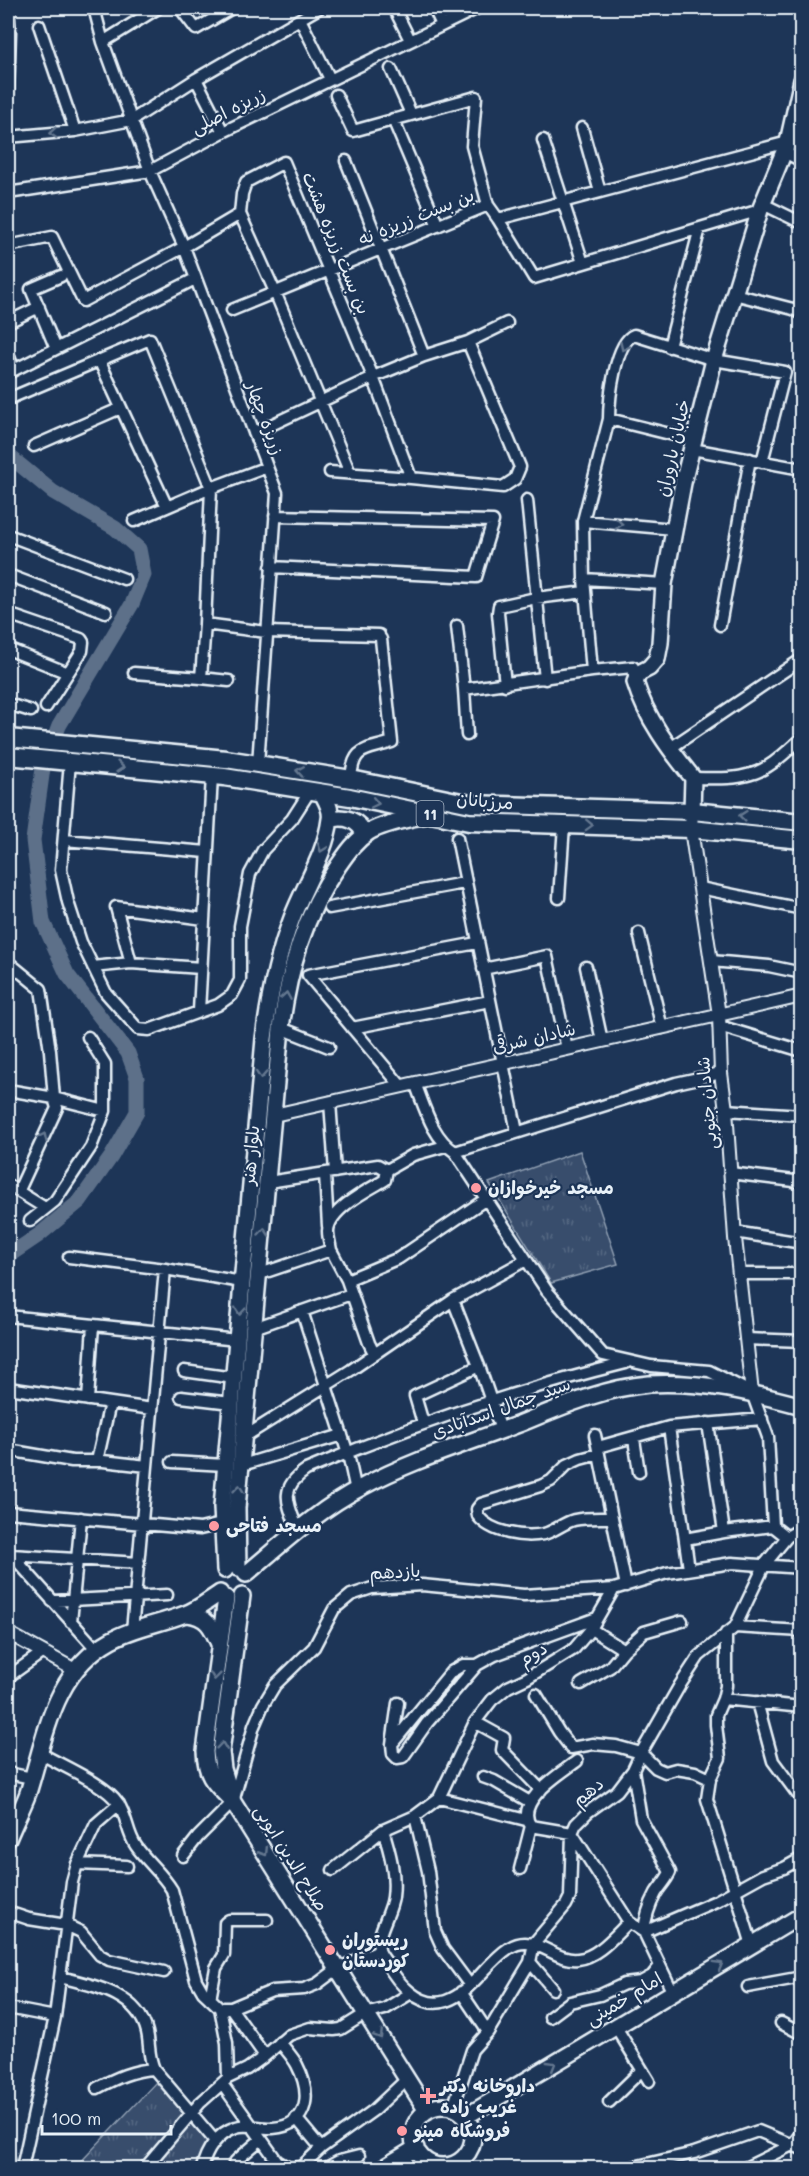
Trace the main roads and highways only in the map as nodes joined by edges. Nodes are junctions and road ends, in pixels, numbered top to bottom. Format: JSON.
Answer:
{"nodes":[{"id":1,"x":801,"y":80,"type":"edge"},
{"id":2,"x":8,"y":738,"type":"edge"},
{"id":3,"x":14,"y":757,"type":"edge"},
{"id":4,"x":316,"y":792,"type":"junction"},
{"id":5,"x":434,"y":796,"type":"junction"},
{"id":6,"x":692,"y":811,"type":"junction"},
{"id":7,"x":430,"y":814,"type":"junction"},
{"id":8,"x":330,"y":820,"type":"junction"},
{"id":9,"x":801,"y":822,"type":"edge"},
{"id":10,"x":364,"y":836,"type":"junction"},
{"id":11,"x":801,"y":840,"type":"edge"},
{"id":12,"x":258,"y":1113,"type":"junction"},
{"id":13,"x":274,"y":1115,"type":"junction"},
{"id":14,"x":801,"y":1406,"type":"edge"},
{"id":15,"x":236,"y":1571,"type":"junction"},
{"id":16,"x":223,"y":1595,"type":"junction"},
{"id":17,"x":242,"y":1596,"type":"junction"},
{"id":18,"x":187,"y":1614,"type":"junction"},
{"id":19,"x":219,"y":1645,"type":"junction"},
{"id":20,"x":234,"y":1802,"type":"junction"},
{"id":21,"x":8,"y":1839,"type":"edge"},
{"id":22,"x":801,"y":1915,"type":"edge"},
{"id":23,"x":427,"y":2111,"type":"junction"},
{"id":24,"x":459,"y":2112,"type":"junction"},
{"id":25,"x":416,"y":2148,"type":"junction"},
{"id":26,"x":462,"y":2165,"type":"edge"},
{"id":27,"x":383,"y":2169,"type":"edge"}],
"edges":[{"from":1,"to":6,"type":"main road","name":"خیابان باروران"},
{"from":5,"to":2,"type":"main road","name":"مرزبانان","number":"11","one_way":true},
{"from":3,"to":4,"type":"main road","name":"مرزبانان","number":"11","one_way":true},
{"from":4,"to":7,"type":"main road","name":"مرزبانان","number":"11","one_way":true},
{"from":4,"to":8,"type":"main road"},
{"from":5,"to":6,"type":"main road","name":"مرزبانان","number":"11"},
{"from":5,"to":7,"type":"main road"},
{"from":9,"to":6,"type":"main road","name":"مرزبانان","number":"11","one_way":true},
{"from":7,"to":10,"type":"main road","name":"بلوار هنر"},
{"from":7,"to":11,"type":"main road","name":"مرزبانان","number":"11","one_way":true},
{"from":8,"to":10,"type":"main road"},
{"from":8,"to":12,"type":"main road","name":"بلوار هنر","one_way":true},
{"from":13,"to":10,"type":"main road","name":"بلوار هنر","one_way":true},
{"from":12,"to":13,"type":"main road"},
{"from":12,"to":15,"type":"main road","name":"بلوار هنر","one_way":true},
{"from":15,"to":13,"type":"main road","name":"بلوار هنر","one_way":true},
{"from":14,"to":15,"type":"main road","name":"سید جمال اسدآبادی"},
{"from":15,"to":16,"type":"main road"},
{"from":15,"to":17,"type":"main road"},
{"from":16,"to":17,"type":"main road"},
{"from":16,"to":18,"type":"main road"},
{"from":16,"to":19,"type":"main road"},
{"from":20,"to":17,"type":"main road","name":"صلاح الدین ایوبی","one_way":true},
{"from":18,"to":19,"type":"main road"},
{"from":18,"to":21,"type":"main road"},
{"from":19,"to":20,"type":"main road","one_way":true},
{"from":20,"to":23,"type":"main road","name":"صلاح الدین ایوبی","one_way":true},
{"from":24,"to":22,"type":"main road","name":"امام خمینی","one_way":true},
{"from":23,"to":24,"type":"main road"},
{"from":23,"to":25,"type":"main road"},
{"from":24,"to":26,"type":"main road"},
{"from":25,"to":26,"type":"main road"},
{"from":25,"to":27,"type":"main road"}]}
